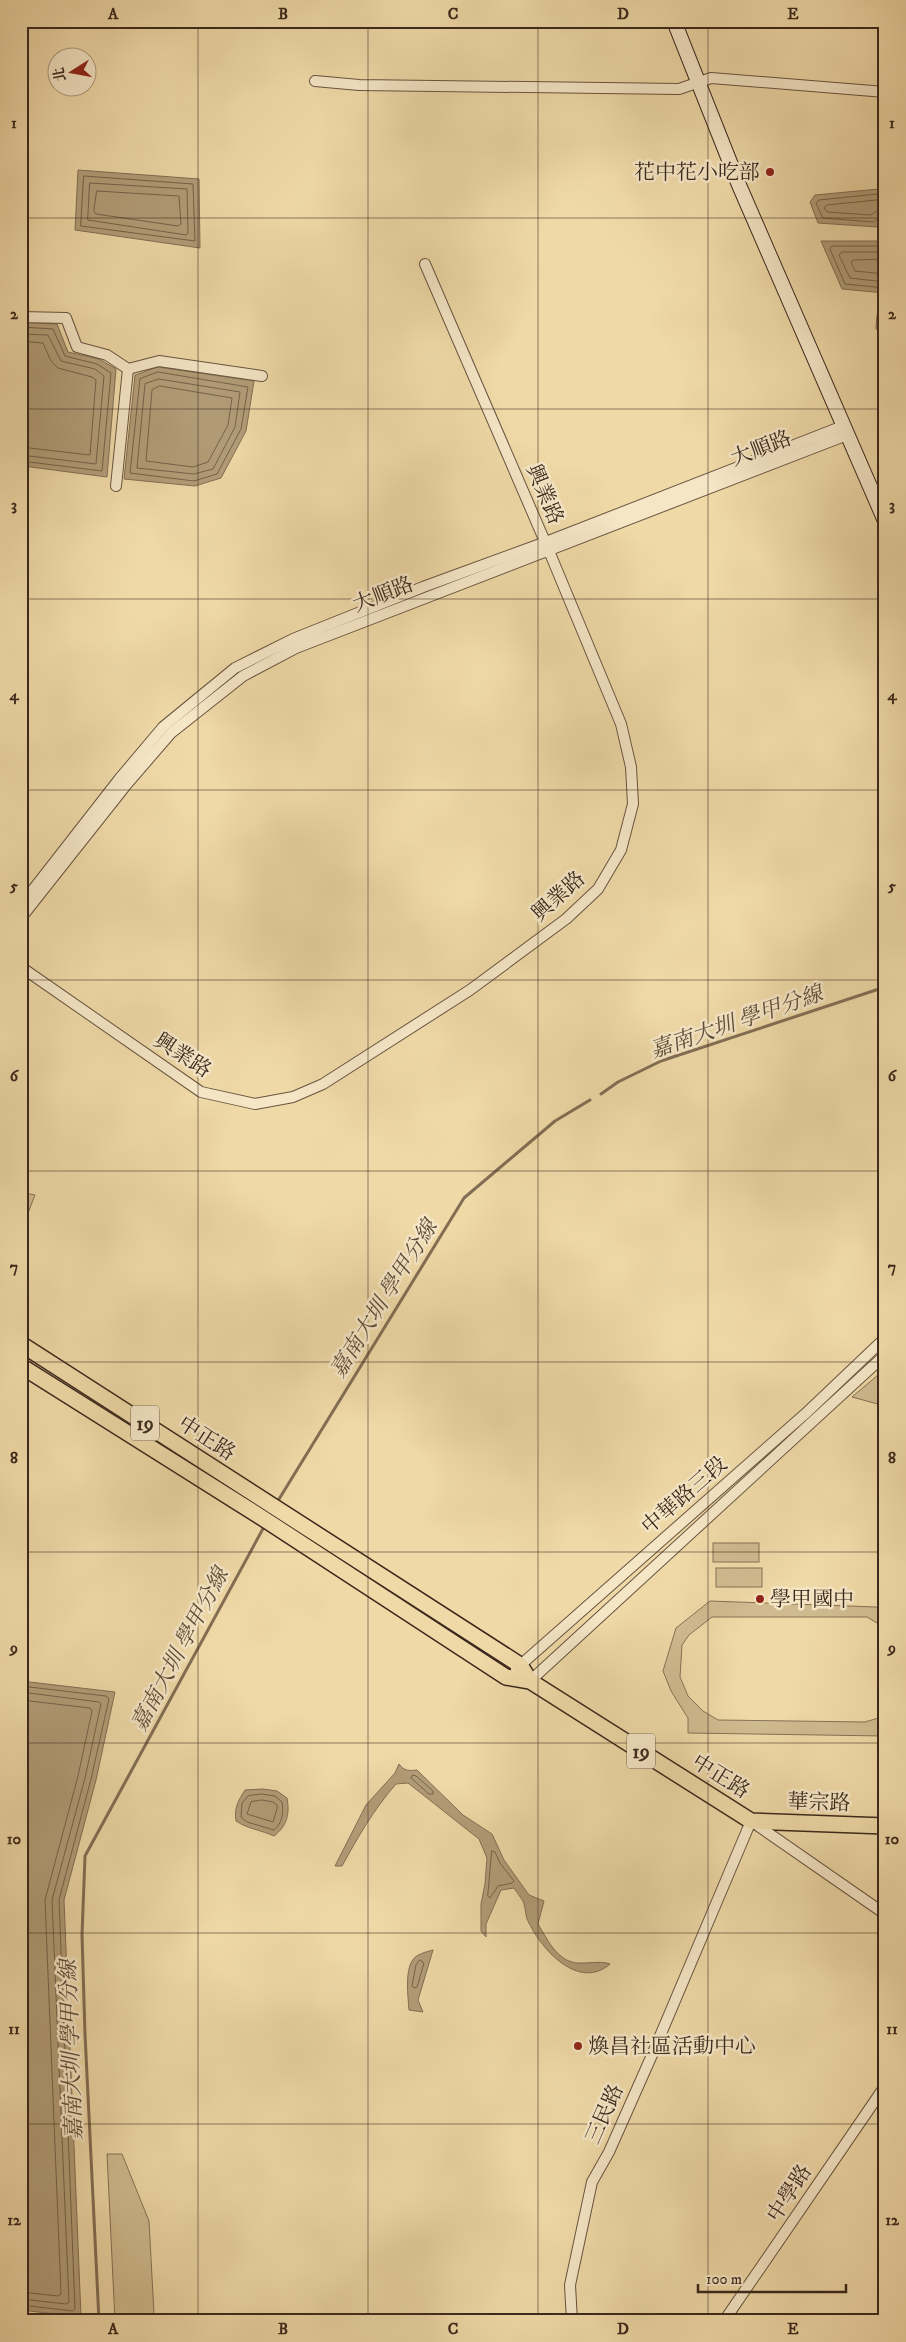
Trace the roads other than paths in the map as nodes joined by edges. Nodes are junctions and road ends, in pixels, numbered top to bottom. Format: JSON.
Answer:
{"nodes":[{"id":1,"x":674,"y":21,"type":"edge"},
{"id":2,"x":699,"y":80,"type":"junction"},
{"id":3,"x":314,"y":81,"type":"dead end"},
{"id":4,"x":885,"y":92,"type":"edge"},
{"id":5,"x":425,"y":264,"type":"dead end"},
{"id":6,"x":21,"y":317,"type":"edge"},
{"id":7,"x":128,"y":369,"type":"junction"},
{"id":8,"x":262,"y":376,"type":"dead end"},
{"id":9,"x":845,"y":431,"type":"junction"},
{"id":10,"x":116,"y":486,"type":"dead end"},
{"id":11,"x":885,"y":521,"type":"edge"},
{"id":12,"x":548,"y":547,"type":"junction"},
{"id":13,"x":21,"y":905,"type":"edge"},
{"id":14,"x":21,"y":918,"type":"edge"},
{"id":15,"x":21,"y":967,"type":"edge"},
{"id":16,"x":885,"y":1338,"type":"edge"},
{"id":17,"x":21,"y":1344,"type":"edge"},
{"id":18,"x":885,"y":1355,"type":"edge"},
{"id":19,"x":21,"y":1366,"type":"edge"},
{"id":20,"x":274,"y":1520,"type":"junction"},
{"id":21,"x":520,"y":1665,"type":"junction"},
{"id":22,"x":506,"y":1677,"type":"junction"},
{"id":23,"x":530,"y":1681,"type":"junction"},
{"id":24,"x":752,"y":1821,"type":"junction"},
{"id":25,"x":885,"y":1826,"type":"edge"},
{"id":26,"x":885,"y":1914,"type":"edge"},
{"id":27,"x":885,"y":2086,"type":"edge"},
{"id":28,"x":572,"y":2321,"type":"edge"},
{"id":29,"x":724,"y":2321,"type":"edge"}],
"edges":[{"from":1,"to":2,"type":"main road"},
{"from":2,"to":3,"type":"street"},
{"from":2,"to":4,"type":"street"},
{"from":2,"to":9,"type":"main road"},
{"from":5,"to":12,"type":"street","name":"興業路"},
{"from":6,"to":7,"type":"street"},
{"from":7,"to":8,"type":"street"},
{"from":7,"to":10,"type":"street"},
{"from":9,"to":11,"type":"main road"},
{"from":9,"to":12,"type":"street","name":"大順路"},
{"from":12,"to":13,"type":"street","name":"大順路"},
{"from":12,"to":14,"type":"street","name":"大順路"},
{"from":12,"to":15,"type":"street","name":"興業路"},
{"from":16,"to":21,"type":"street","name":"中華路三段"},
{"from":17,"to":20,"type":"main road","name":"中正路","number":"19"},
{"from":18,"to":23,"type":"street","name":"中華路三段"},
{"from":19,"to":20,"type":"main road","name":"中正路","number":"19"},
{"from":20,"to":21,"type":"main road","name":"中正路","number":"19"},
{"from":20,"to":22,"type":"main road","name":"中正路","number":"19"},
{"from":21,"to":22,"type":"street","name":"中華路三段"},
{"from":21,"to":23,"type":"main road","number":"19"},
{"from":22,"to":23,"type":"main road","number":"19"},
{"from":23,"to":24,"type":"main road","name":"中正路","number":"19"},
{"from":24,"to":25,"type":"main road","name":"華宗路"},
{"from":24,"to":26,"type":"street","name":"中正路"},
{"from":24,"to":28,"type":"street","name":"三民路"},
{"from":27,"to":29,"type":"street","name":"中學路"}]}
